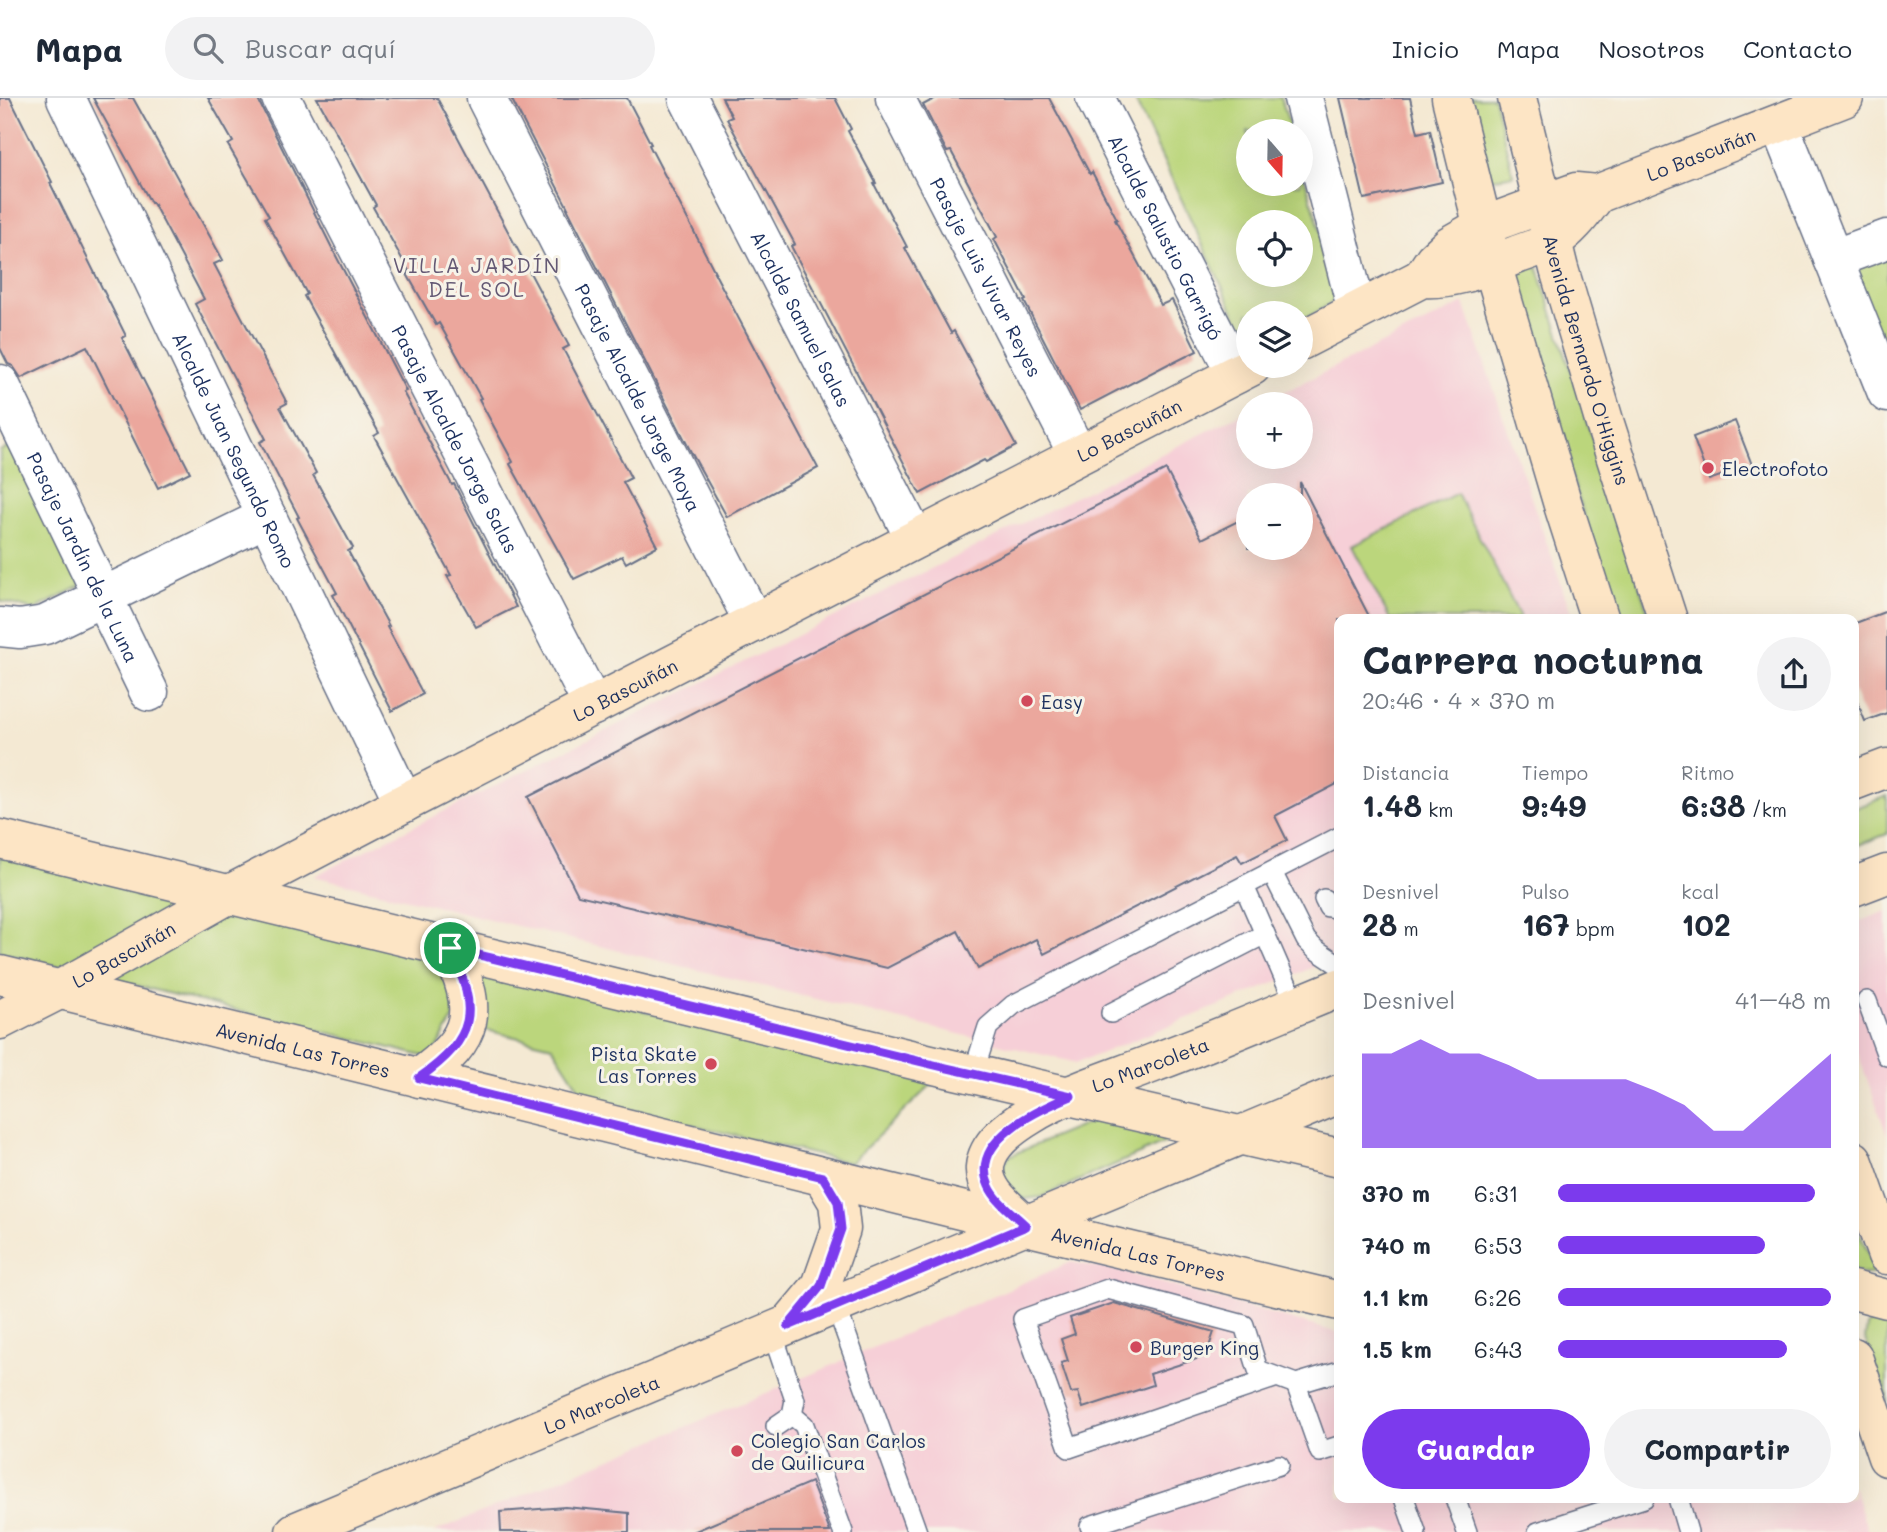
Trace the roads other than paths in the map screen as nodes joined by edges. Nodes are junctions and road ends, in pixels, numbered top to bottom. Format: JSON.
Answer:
{"nodes":[{"id":1,"x":66,"y":98,"type":"edge"},
{"id":2,"x":281,"y":98,"type":"edge"},
{"id":3,"x":486,"y":98,"type":"edge"},
{"id":4,"x":688,"y":98,"type":"edge"},
{"id":5,"x":895,"y":98,"type":"edge"},
{"id":6,"x":1095,"y":98,"type":"edge"},
{"id":7,"x":1303,"y":98,"type":"edge"},
{"id":8,"x":1451,"y":98,"type":"edge"},
{"id":9,"x":1517,"y":98,"type":"edge"},
{"id":10,"x":1844,"y":98,"type":"edge"},
{"id":11,"x":1779,"y":124,"type":"junction"},
{"id":12,"x":1597,"y":194,"type":"junction"},
{"id":13,"x":1543,"y":204,"type":"junction"},
{"id":14,"x":1483,"y":226,"type":"junction"},
{"id":15,"x":1887,"y":239,"type":"edge"},
{"id":16,"x":1552,"y":241,"type":"junction"},
{"id":17,"x":1833,"y":260,"type":"junction"},
{"id":18,"x":1492,"y":264,"type":"junction"},
{"id":19,"x":1422,"y":278,"type":"junction"},
{"id":20,"x":1357,"y":311,"type":"junction"},
{"id":21,"x":1313,"y":334,"type":"edge"},
{"id":22,"x":1236,"y":355,"type":"edge"},
{"id":23,"x":1236,"y":374,"type":"edge"},
{"id":24,"x":0,"y":384,"type":"edge"},
{"id":25,"x":1887,"y":393,"type":"edge"},
{"id":26,"x":1078,"y":455,"type":"junction"},
{"id":27,"x":267,"y":517,"type":"junction"},
{"id":28,"x":915,"y":539,"type":"junction"},
{"id":29,"x":104,"y":597,"type":"junction"},
{"id":30,"x":1598,"y":614,"type":"edge"},
{"id":31,"x":1666,"y":614,"type":"edge"},
{"id":32,"x":754,"y":623,"type":"junction"},
{"id":33,"x":0,"y":627,"type":"edge"},
{"id":34,"x":149,"y":692,"type":"dead end"},
{"id":35,"x":593,"y":706,"type":"junction"},
{"id":36,"x":1887,"y":768,"type":"edge"},
{"id":37,"x":1859,"y":779,"type":"edge"},
{"id":38,"x":404,"y":803,"type":"junction"},
{"id":39,"x":0,"y":839,"type":"edge"},
{"id":40,"x":1334,"y":840,"type":"edge"},
{"id":41,"x":1272,"y":872,"type":"junction"},
{"id":42,"x":1887,"y":874,"type":"edge"},
{"id":43,"x":1859,"y":885,"type":"edge"},
{"id":44,"x":1244,"y":886,"type":"junction"},
{"id":45,"x":228,"y":895,"type":"junction"},
{"id":46,"x":1265,"y":934,"type":"junction"},
{"id":47,"x":450,"y":948,"type":"junction"},
{"id":48,"x":1334,"y":962,"type":"edge"},
{"id":49,"x":0,"y":975,"type":"edge"},
{"id":50,"x":58,"y":990,"type":"junction"},
{"id":51,"x":1334,"y":990,"type":"edge"},
{"id":52,"x":1867,"y":1001,"type":"dead end"},
{"id":53,"x":1296,"y":1005,"type":"junction"},
{"id":54,"x":1111,"y":1013,"type":"dead end"},
{"id":55,"x":0,"y":1020,"type":"edge"},
{"id":56,"x":1887,"y":1056,"type":"edge"},
{"id":57,"x":973,"y":1074,"type":"junction"},
{"id":58,"x":419,"y":1078,"type":"junction"},
{"id":59,"x":1071,"y":1096,"type":"junction"},
{"id":60,"x":1334,"y":1096,"type":"edge"},
{"id":61,"x":1239,"y":1134,"type":"junction"},
{"id":62,"x":1334,"y":1157,"type":"edge"},
{"id":63,"x":985,"y":1169,"type":"junction"},
{"id":64,"x":823,"y":1177,"type":"junction"},
{"id":65,"x":1859,"y":1177,"type":"edge"},
{"id":66,"x":966,"y":1211,"type":"junction"},
{"id":67,"x":1026,"y":1226,"type":"junction"},
{"id":68,"x":1887,"y":1255,"type":"edge"},
{"id":69,"x":909,"y":1275,"type":"junction"},
{"id":70,"x":1859,"y":1291,"type":"edge"},
{"id":71,"x":1887,"y":1298,"type":"edge"},
{"id":72,"x":1334,"y":1301,"type":"edge"},
{"id":73,"x":836,"y":1306,"type":"junction"},
{"id":74,"x":780,"y":1329,"type":"junction"},
{"id":75,"x":1334,"y":1373,"type":"edge"},
{"id":76,"x":1277,"y":1377,"type":"junction"},
{"id":77,"x":1859,"y":1378,"type":"edge"},
{"id":78,"x":1296,"y":1384,"type":"junction"},
{"id":79,"x":1876,"y":1436,"type":"edge"},
{"id":80,"x":1334,"y":1448,"type":"edge"},
{"id":81,"x":1279,"y":1465,"type":"dead end"},
{"id":82,"x":1406,"y":1503,"type":"edge"},
{"id":83,"x":1457,"y":1503,"type":"edge"},
{"id":84,"x":1629,"y":1503,"type":"edge"},
{"id":85,"x":1679,"y":1503,"type":"edge"},
{"id":86,"x":1090,"y":1526,"type":"dead end"},
{"id":87,"x":310,"y":1529,"type":"edge"},
{"id":88,"x":1547,"y":1531,"type":"edge"},
{"id":89,"x":843,"y":1532,"type":"edge"},
{"id":90,"x":917,"y":1532,"type":"edge"},
{"id":91,"x":1416,"y":1532,"type":"edge"},
{"id":92,"x":1467,"y":1532,"type":"edge"},
{"id":93,"x":1688,"y":1532,"type":"edge"}],
"edges":[{"from":1,"to":27,"type":"street","name":"Alcalde Juan Segundo Romo"},
{"from":2,"to":35,"type":"street","name":"Pasaje Alcalde Jorge Salas"},
{"from":3,"to":32,"type":"street","name":"Pasaje Alcalde Jorge Moya"},
{"from":4,"to":28,"type":"street","name":"Alcalde Samuel Salas"},
{"from":5,"to":26,"type":"street","name":"Pasaje Luis Vivar Reyes"},
{"from":6,"to":22,"type":"street","name":"Alcalde Salustio Garrigó"},
{"from":7,"to":20,"type":"street"},
{"from":8,"to":14,"type":"street"},
{"from":9,"to":13,"type":"street","name":"Avenida Bernardo O'Higgins"},
{"from":10,"to":11,"type":"street","name":"Lo Bascuñán"},
{"from":11,"to":12,"type":"street","name":"Lo Bascuñán"},
{"from":11,"to":17,"type":"street"},
{"from":12,"to":13,"type":"street","name":"Lo Bascuñán"},
{"from":12,"to":16,"type":"street","name":"Lo Bascuñán"},
{"from":13,"to":14,"type":"street","name":"Lo Bascuñán"},
{"from":13,"to":16,"type":"street","name":"Avenida Bernardo O'Higgins"},
{"from":14,"to":18,"type":"street"},
{"from":14,"to":19,"type":"street","name":"Lo Bascuñán"},
{"from":15,"to":17,"type":"street"},
{"from":16,"to":18,"type":"street","name":"Lo Bascuñán"},
{"from":16,"to":31,"type":"street","name":"Avenida Bernardo O'Higgins"},
{"from":17,"to":25,"type":"street"},
{"from":18,"to":19,"type":"street","name":"Lo Bascuñán"},
{"from":18,"to":30,"type":"street"},
{"from":19,"to":20,"type":"street","name":"Lo Bascuñán"},
{"from":20,"to":21,"type":"street","name":"Lo Bascuñán"},
{"from":23,"to":26,"type":"street","name":"Lo Bascuñán"},
{"from":24,"to":29,"type":"street","name":"Pasaje Jardín de la Luna"},
{"from":26,"to":28,"type":"street","name":"Lo Bascuñán"},
{"from":27,"to":29,"type":"street"},
{"from":27,"to":38,"type":"street","name":"Alcalde Juan Segundo Romo"},
{"from":28,"to":32,"type":"street","name":"Lo Bascuñán"},
{"from":29,"to":33,"type":"street"},
{"from":29,"to":34,"type":"street","name":"Pasaje Jardín de la Luna"},
{"from":32,"to":35,"type":"street","name":"Lo Bascuñán"},
{"from":35,"to":38,"type":"street","name":"Lo Bascuñán"},
{"from":36,"to":37,"type":"street"},
{"from":38,"to":45,"type":"street","name":"Lo Bascuñán"},
{"from":39,"to":45,"type":"street"},
{"from":40,"to":41,"type":"lane"},
{"from":41,"to":44,"type":"lane"},
{"from":41,"to":48,"type":"lane"},
{"from":42,"to":43,"type":"street"},
{"from":44,"to":46,"type":"lane"},
{"from":44,"to":57,"type":"lane"},
{"from":45,"to":47,"type":"street"},
{"from":45,"to":50,"type":"street","name":"Lo Bascuñán"},
{"from":46,"to":53,"type":"lane"},
{"from":46,"to":54,"type":"lane"},
{"from":47,"to":57,"type":"street"},
{"from":47,"to":58,"type":"street"},
{"from":49,"to":50,"type":"street","name":"Avenida Las Torres"},
{"from":50,"to":55,"type":"street","name":"Lo Bascuñán"},
{"from":50,"to":58,"type":"street","name":"Avenida Las Torres"},
{"from":51,"to":53,"type":"street","name":"Lo Marcoleta"},
{"from":52,"to":56,"type":"lane"},
{"from":53,"to":59,"type":"street","name":"Lo Marcoleta"},
{"from":57,"to":59,"type":"street"},
{"from":58,"to":64,"type":"street","name":"Avenida Las Torres"},
{"from":59,"to":61,"type":"street"},
{"from":59,"to":63,"type":"street","name":"Lo Marcoleta"},
{"from":60,"to":61,"type":"street","name":"Lo Marcoleta"},
{"from":61,"to":62,"type":"street"},
{"from":61,"to":67,"type":"street","name":"Lo Marcoleta"},
{"from":63,"to":66,"type":"street","name":"Lo Marcoleta"},
{"from":63,"to":67,"type":"street"},
{"from":64,"to":66,"type":"street","name":"Avenida Las Torres"},
{"from":64,"to":74,"type":"street"},
{"from":65,"to":68,"type":"street"},
{"from":66,"to":67,"type":"street","name":"Avenida Las Torres"},
{"from":66,"to":69,"type":"street","name":"Lo Marcoleta"},
{"from":67,"to":69,"type":"street","name":"Lo Marcoleta"},
{"from":67,"to":72,"type":"street","name":"Avenida Las Torres"},
{"from":69,"to":73,"type":"street","name":"Lo Marcoleta"},
{"from":70,"to":71,"type":"street"},
{"from":73,"to":74,"type":"street","name":"Lo Marcoleta"},
{"from":73,"to":90,"type":"lane"},
{"from":74,"to":87,"type":"street","name":"Lo Marcoleta"},
{"from":74,"to":89,"type":"lane"},
{"from":75,"to":78,"type":"lane"},
{"from":76,"to":76,"type":"lane"},
{"from":76,"to":78,"type":"lane"},
{"from":77,"to":79,"type":"street"},
{"from":78,"to":80,"type":"lane"},
{"from":81,"to":86,"type":"lane"},
{"from":82,"to":91,"type":"lane"},
{"from":83,"to":92,"type":"lane"},
{"from":84,"to":88,"type":"lane"},
{"from":85,"to":93,"type":"lane"}]}
